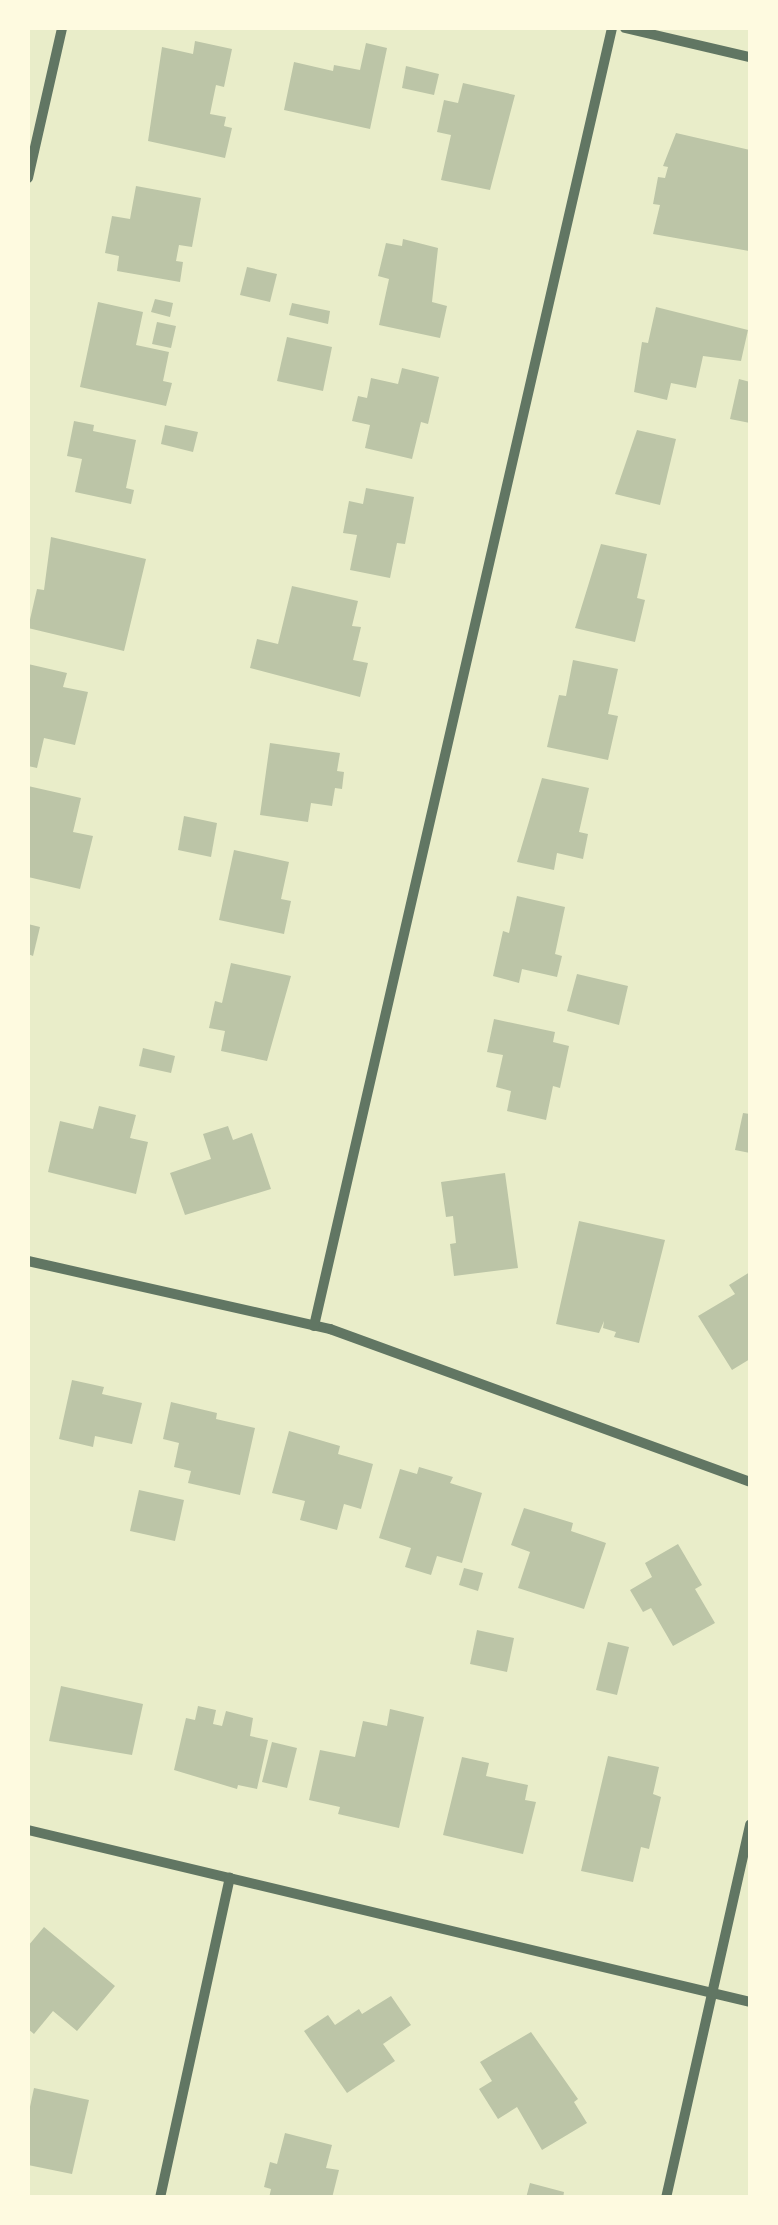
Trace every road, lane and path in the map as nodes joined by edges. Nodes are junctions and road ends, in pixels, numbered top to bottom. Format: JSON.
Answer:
{"nodes":[{"id":1,"x":62,"y":28,"type":"edge"},
{"id":2,"x":612,"y":28,"type":"edge"},
{"id":3,"x":624,"y":28,"type":"edge"},
{"id":4,"x":750,"y":57,"type":"edge"},
{"id":5,"x":28,"y":178,"type":"edge"},
{"id":6,"x":28,"y":1261,"type":"edge"},
{"id":7,"x":314,"y":1326,"type":"junction"},
{"id":8,"x":750,"y":1482,"type":"edge"},
{"id":9,"x":750,"y":1824,"type":"edge"},
{"id":10,"x":28,"y":1830,"type":"edge"},
{"id":11,"x":230,"y":1878,"type":"junction"},
{"id":12,"x":712,"y":1993,"type":"junction"},
{"id":13,"x":750,"y":2002,"type":"edge"},
{"id":14,"x":160,"y":2198,"type":"edge"},
{"id":15,"x":666,"y":2198,"type":"edge"}],
"edges":[{"from":1,"to":5,"type":"street"},
{"from":2,"to":7,"type":"street"},
{"from":3,"to":4,"type":"street"},
{"from":6,"to":7,"type":"street"},
{"from":7,"to":8,"type":"street"},
{"from":9,"to":12,"type":"street"},
{"from":10,"to":11,"type":"street"},
{"from":11,"to":12,"type":"street"},
{"from":11,"to":14,"type":"street"},
{"from":12,"to":13,"type":"street"},
{"from":12,"to":15,"type":"street"}]}
